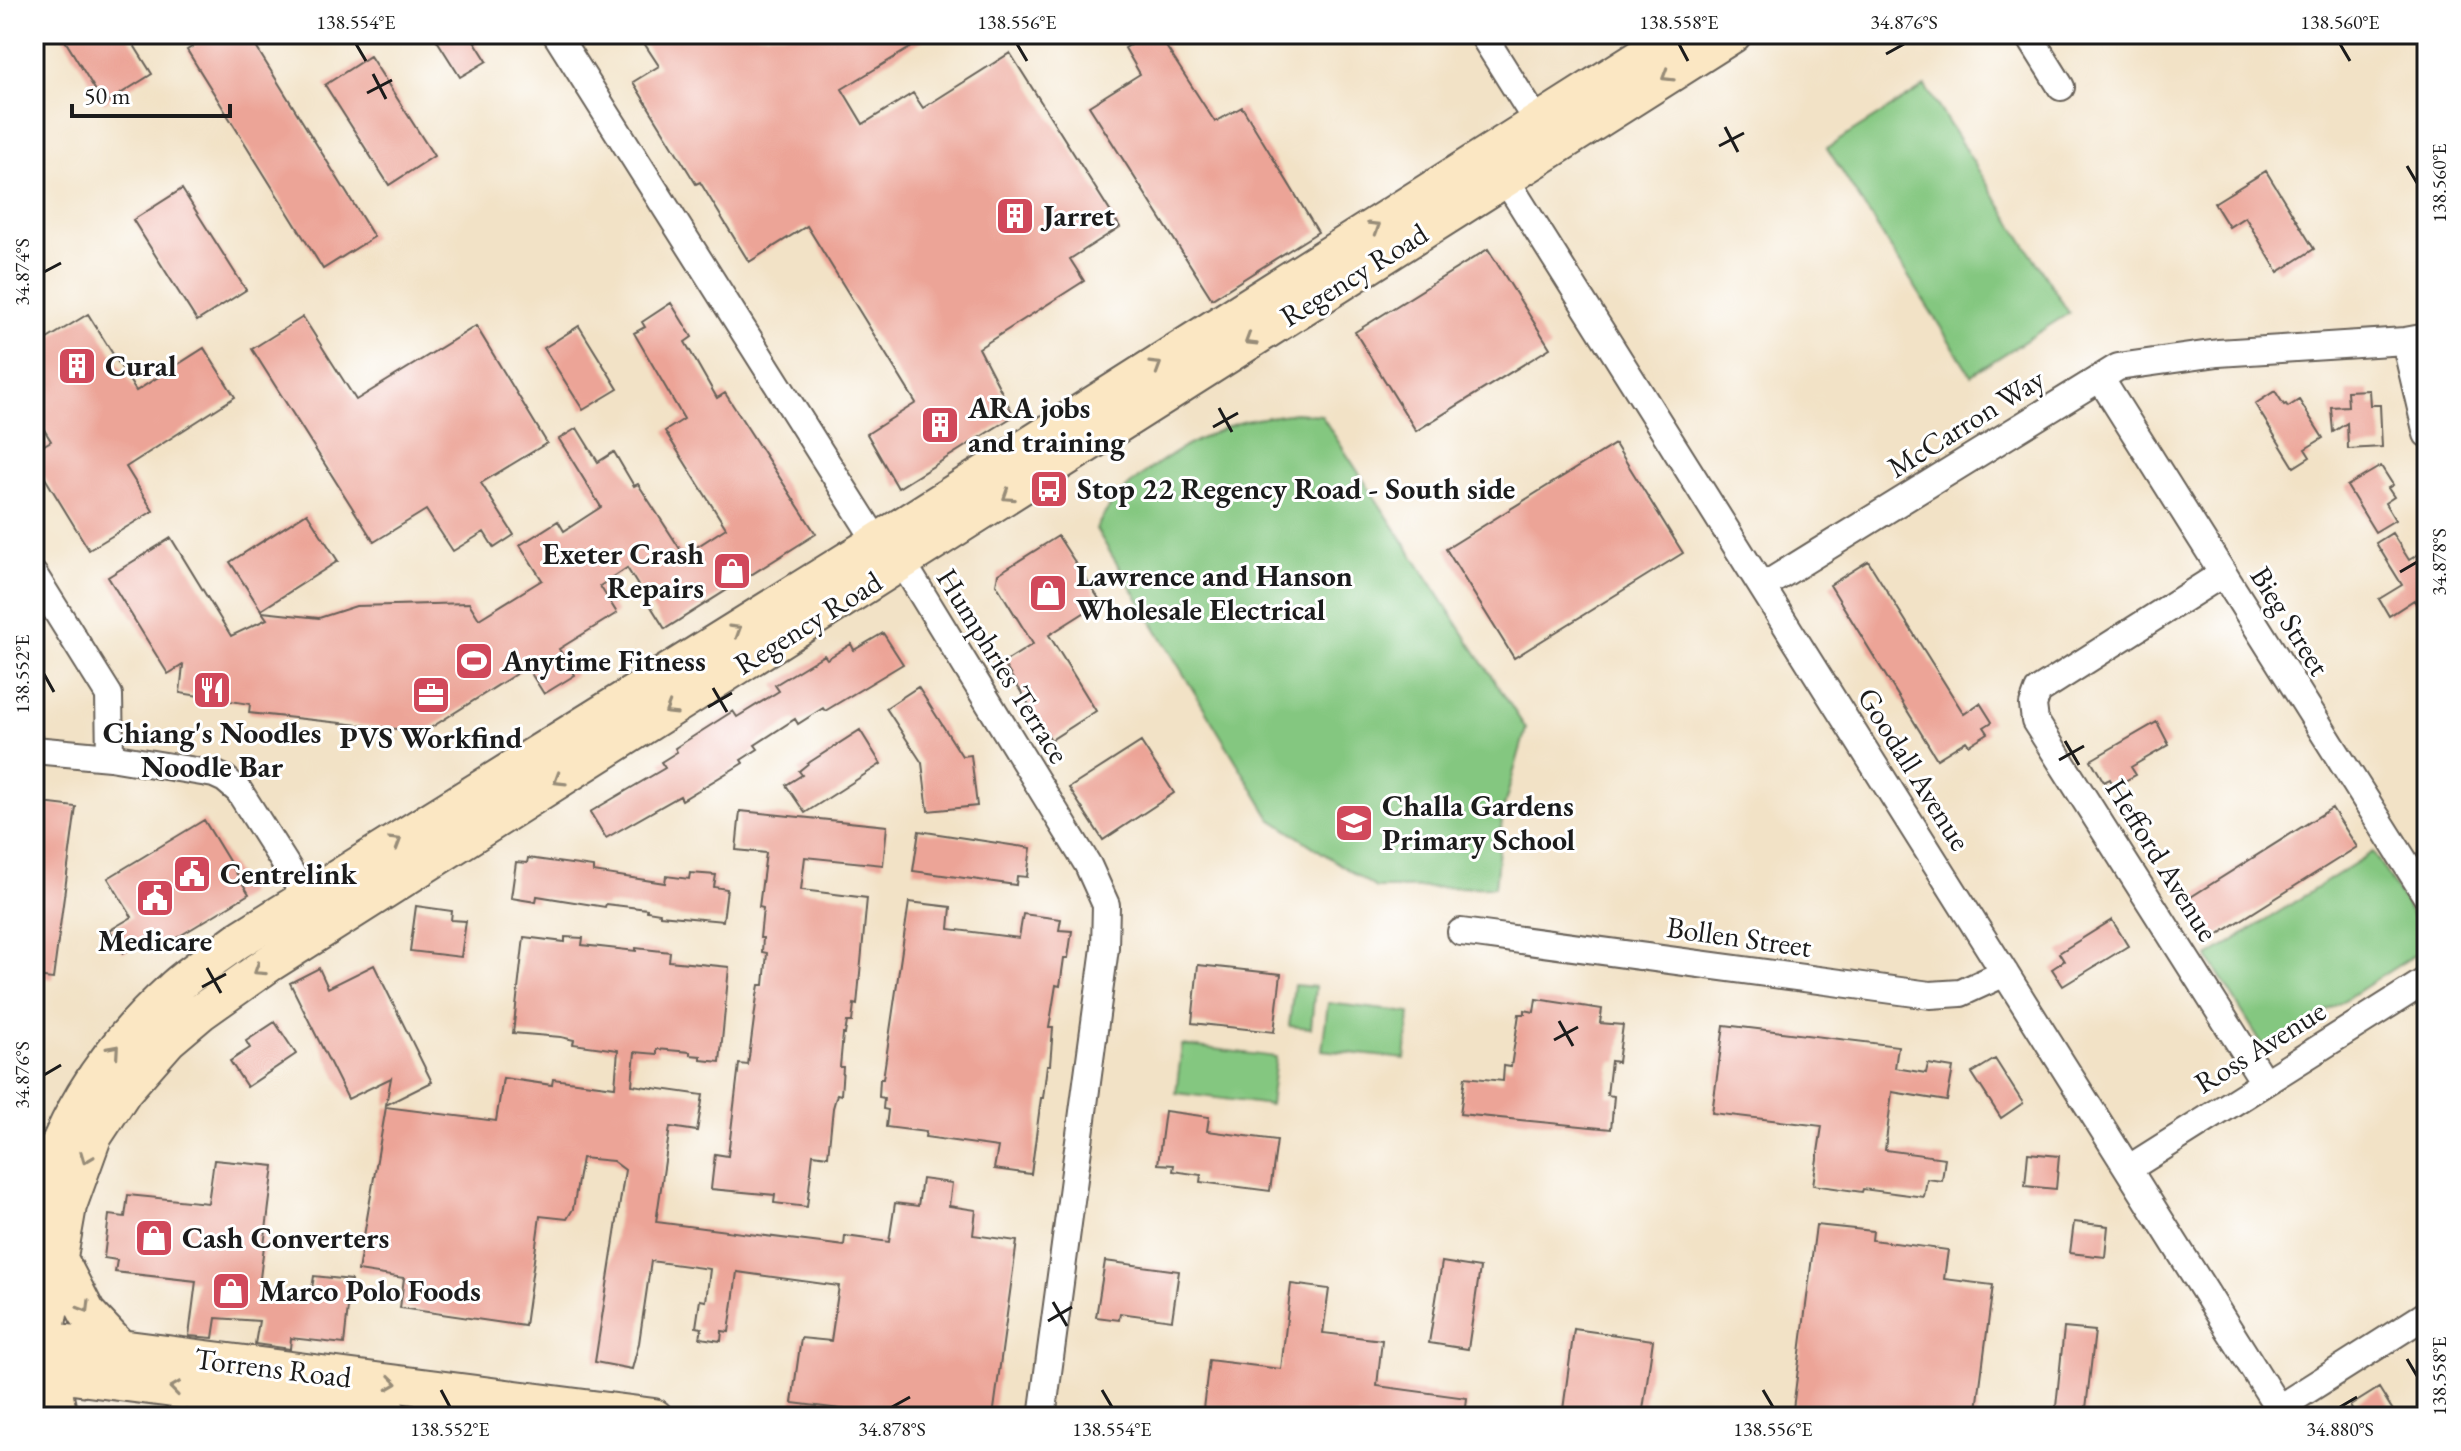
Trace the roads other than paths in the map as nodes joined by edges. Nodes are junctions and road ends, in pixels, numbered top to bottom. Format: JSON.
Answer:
{"nodes":[{"id":1,"x":556,"y":34,"type":"edge"},
{"id":2,"x":1482,"y":34,"type":"edge"},
{"id":3,"x":1677,"y":34,"type":"edge"},
{"id":4,"x":1733,"y":34,"type":"edge"},
{"id":5,"x":2028,"y":34,"type":"edge"},
{"id":6,"x":2061,"y":87,"type":"dead end"},
{"id":7,"x":1545,"y":135,"type":"junction"},
{"id":8,"x":1497,"y":167,"type":"junction"},
{"id":9,"x":2416,"y":339,"type":"edge"},
{"id":10,"x":2100,"y":378,"type":"junction"},
{"id":11,"x":2427,"y":434,"type":"edge"},
{"id":12,"x":889,"y":553,"type":"junction"},
{"id":13,"x":2222,"y":574,"type":"junction"},
{"id":14,"x":34,"y":575,"type":"edge"},
{"id":15,"x":1762,"y":587,"type":"junction"},
{"id":16,"x":34,"y":750,"type":"edge"},
{"id":17,"x":110,"y":757,"type":"junction"},
{"id":18,"x":306,"y":897,"type":"junction"},
{"id":19,"x":2427,"y":897,"type":"edge"},
{"id":20,"x":325,"y":928,"type":"junction"},
{"id":21,"x":1461,"y":932,"type":"dead end"},
{"id":22,"x":2005,"y":973,"type":"junction"},
{"id":23,"x":2427,"y":980,"type":"edge"},
{"id":24,"x":2264,"y":1082,"type":"junction"},
{"id":25,"x":2128,"y":1169,"type":"junction"},
{"id":26,"x":34,"y":1223,"type":"edge"},
{"id":27,"x":59,"y":1259,"type":"junction"},
{"id":28,"x":2427,"y":1314,"type":"edge"},
{"id":29,"x":120,"y":1348,"type":"junction"},
{"id":30,"x":40,"y":1356,"type":"edge"},
{"id":31,"x":2282,"y":1413,"type":"edge"},
{"id":32,"x":59,"y":1417,"type":"edge"},
{"id":33,"x":391,"y":1417,"type":"edge"},
{"id":34,"x":647,"y":1417,"type":"edge"},
{"id":35,"x":654,"y":1417,"type":"edge"},
{"id":36,"x":1042,"y":1417,"type":"edge"}],
"edges":[{"from":1,"to":12,"type":"street","name":"Humphries Terrace"},
{"from":2,"to":7,"type":"street"},
{"from":3,"to":7,"type":"main road","name":"Regency Road"},
{"from":4,"to":7,"type":"main road","name":"Regency Road","one_way":true},
{"from":5,"to":6,"type":"street"},
{"from":7,"to":8,"type":"main road","name":"Regency Road"},
{"from":8,"to":12,"type":"main road","name":"Regency Road"},
{"from":8,"to":15,"type":"street","name":"Goodall Avenue"},
{"from":9,"to":10,"type":"street","name":"McCarron Way"},
{"from":9,"to":11,"type":"street"},
{"from":10,"to":13,"type":"street","name":"Bieg Street"},
{"from":10,"to":15,"type":"street","name":"McCarron Way"},
{"from":18,"to":12,"type":"main road","name":"Regency Road","one_way":true},
{"from":12,"to":20,"type":"main road","name":"Regency Road","one_way":true},
{"from":12,"to":36,"type":"street","name":"Humphries Terrace"},
{"from":13,"to":19,"type":"street","name":"Bieg Street"},
{"from":13,"to":24,"type":"street","name":"Hefford Avenue"},
{"from":14,"to":17,"type":"street"},
{"from":15,"to":22,"type":"street","name":"Goodall Avenue"},
{"from":16,"to":17,"type":"street"},
{"from":17,"to":18,"type":"street"},
{"from":18,"to":20,"type":"street"},
{"from":26,"to":18,"type":"main road","name":"Regency Road","one_way":true},
{"from":20,"to":27,"type":"main road","name":"Regency Road","one_way":true},
{"from":21,"to":22,"type":"street","name":"Bollen Street"},
{"from":22,"to":25,"type":"street","name":"Goodall Avenue"},
{"from":23,"to":24,"type":"street","name":"Ross Avenue"},
{"from":24,"to":25,"type":"street","name":"Ross Avenue"},
{"from":25,"to":31,"type":"street","name":"Goodall Avenue"},
{"from":27,"to":29,"type":"main road","one_way":true},
{"from":27,"to":30,"type":"main road","name":"Regency Road"},
{"from":28,"to":31,"type":"street"},
{"from":29,"to":30,"type":"main road","name":"Torrens Road"},
{"from":29,"to":34,"type":"main road","name":"Torrens Road","one_way":true},
{"from":30,"to":32,"type":"main road"},
{"from":33,"to":30,"type":"main road","name":"Torrens Road","one_way":true},
{"from":34,"to":35,"type":"main road","name":"Torrens Road"}]}
